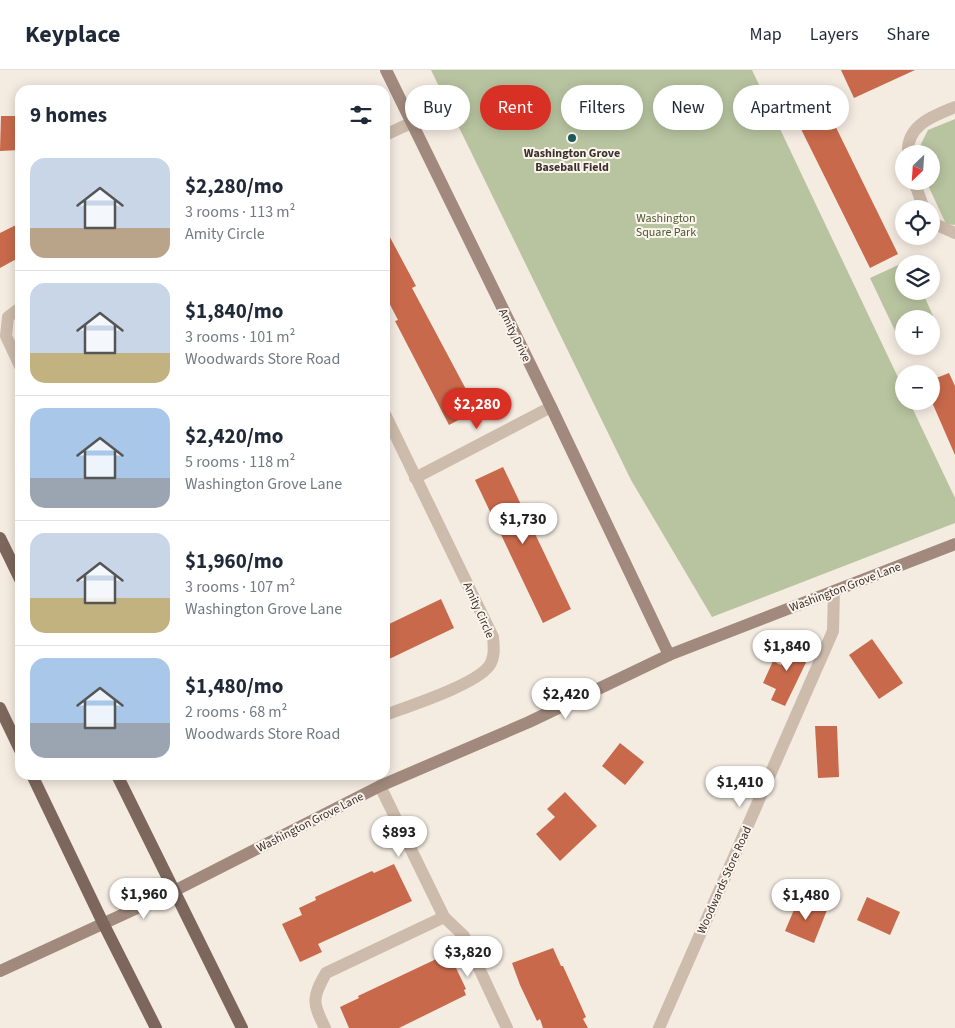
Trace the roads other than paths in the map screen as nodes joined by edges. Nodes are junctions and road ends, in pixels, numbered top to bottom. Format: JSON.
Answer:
{"nodes":[{"id":1,"x":386,"y":70,"type":"edge"},
{"id":2,"x":955,"y":107,"type":"edge"},
{"id":3,"x":405,"y":110,"type":"edge"},
{"id":4,"x":405,"y":125,"type":"edge"},
{"id":5,"x":415,"y":130,"type":"edge"},
{"id":6,"x":390,"y":132,"type":"edge"},
{"id":7,"x":909,"y":145,"type":"edge"},
{"id":8,"x":940,"y":226,"type":"edge"},
{"id":9,"x":955,"y":233,"type":"edge"},
{"id":10,"x":15,"y":312,"type":"edge"},
{"id":11,"x":15,"y":355,"type":"edge"},
{"id":12,"x":551,"y":407,"type":"junction"},
{"id":13,"x":390,"y":424,"type":"edge"},
{"id":14,"x":416,"y":478,"type":"junction"},
{"id":15,"x":0,"y":538,"type":"edge"},
{"id":16,"x":955,"y":544,"type":"edge"},
{"id":17,"x":15,"y":568,"type":"edge"},
{"id":18,"x":834,"y":591,"type":"junction"},
{"id":19,"x":669,"y":655,"type":"junction"},
{"id":20,"x":0,"y":708,"type":"edge"},
{"id":21,"x":390,"y":713,"type":"edge"},
{"id":22,"x":15,"y":740,"type":"edge"},
{"id":23,"x":34,"y":780,"type":"edge"},
{"id":24,"x":119,"y":780,"type":"edge"},
{"id":25,"x":380,"y":786,"type":"junction"},
{"id":26,"x":174,"y":891,"type":"junction"},
{"id":27,"x":444,"y":917,"type":"junction"},
{"id":28,"x":103,"y":923,"type":"junction"},
{"id":29,"x":0,"y":971,"type":"edge"},
{"id":30,"x":156,"y":1028,"type":"edge"},
{"id":31,"x":242,"y":1028,"type":"edge"},
{"id":32,"x":325,"y":1028,"type":"edge"},
{"id":33,"x":507,"y":1028,"type":"edge"},
{"id":34,"x":659,"y":1028,"type":"edge"}],
"edges":[{"from":1,"to":3,"type":"street","name":"Amity Drive"},
{"from":2,"to":7,"type":"street"},
{"from":4,"to":6,"type":"street"},
{"from":5,"to":12,"type":"street","name":"Amity Drive"},
{"from":8,"to":9,"type":"street"},
{"from":10,"to":11,"type":"street"},
{"from":12,"to":14,"type":"street"},
{"from":12,"to":19,"type":"street","name":"Amity Drive"},
{"from":13,"to":14,"type":"street","name":"Amity Circle"},
{"from":14,"to":21,"type":"street","name":"Amity Circle"},
{"from":15,"to":17,"type":"main road"},
{"from":16,"to":18,"type":"street","name":"Washington Grove Lane"},
{"from":18,"to":19,"type":"street","name":"Washington Grove Lane"},
{"from":18,"to":34,"type":"street","name":"Woodwards Store Road"},
{"from":19,"to":25,"type":"street","name":"Washington Grove Lane"},
{"from":20,"to":22,"type":"main road"},
{"from":23,"to":28,"type":"main road"},
{"from":24,"to":26,"type":"main road"},
{"from":25,"to":26,"type":"street","name":"Washington Grove Lane"},
{"from":25,"to":27,"type":"street"},
{"from":26,"to":28,"type":"street","name":"Washington Grove Lane"},
{"from":26,"to":31,"type":"main road"},
{"from":27,"to":32,"type":"street"},
{"from":27,"to":33,"type":"street"},
{"from":28,"to":29,"type":"street","name":"Washington Grove Lane"},
{"from":28,"to":30,"type":"main road"}]}
